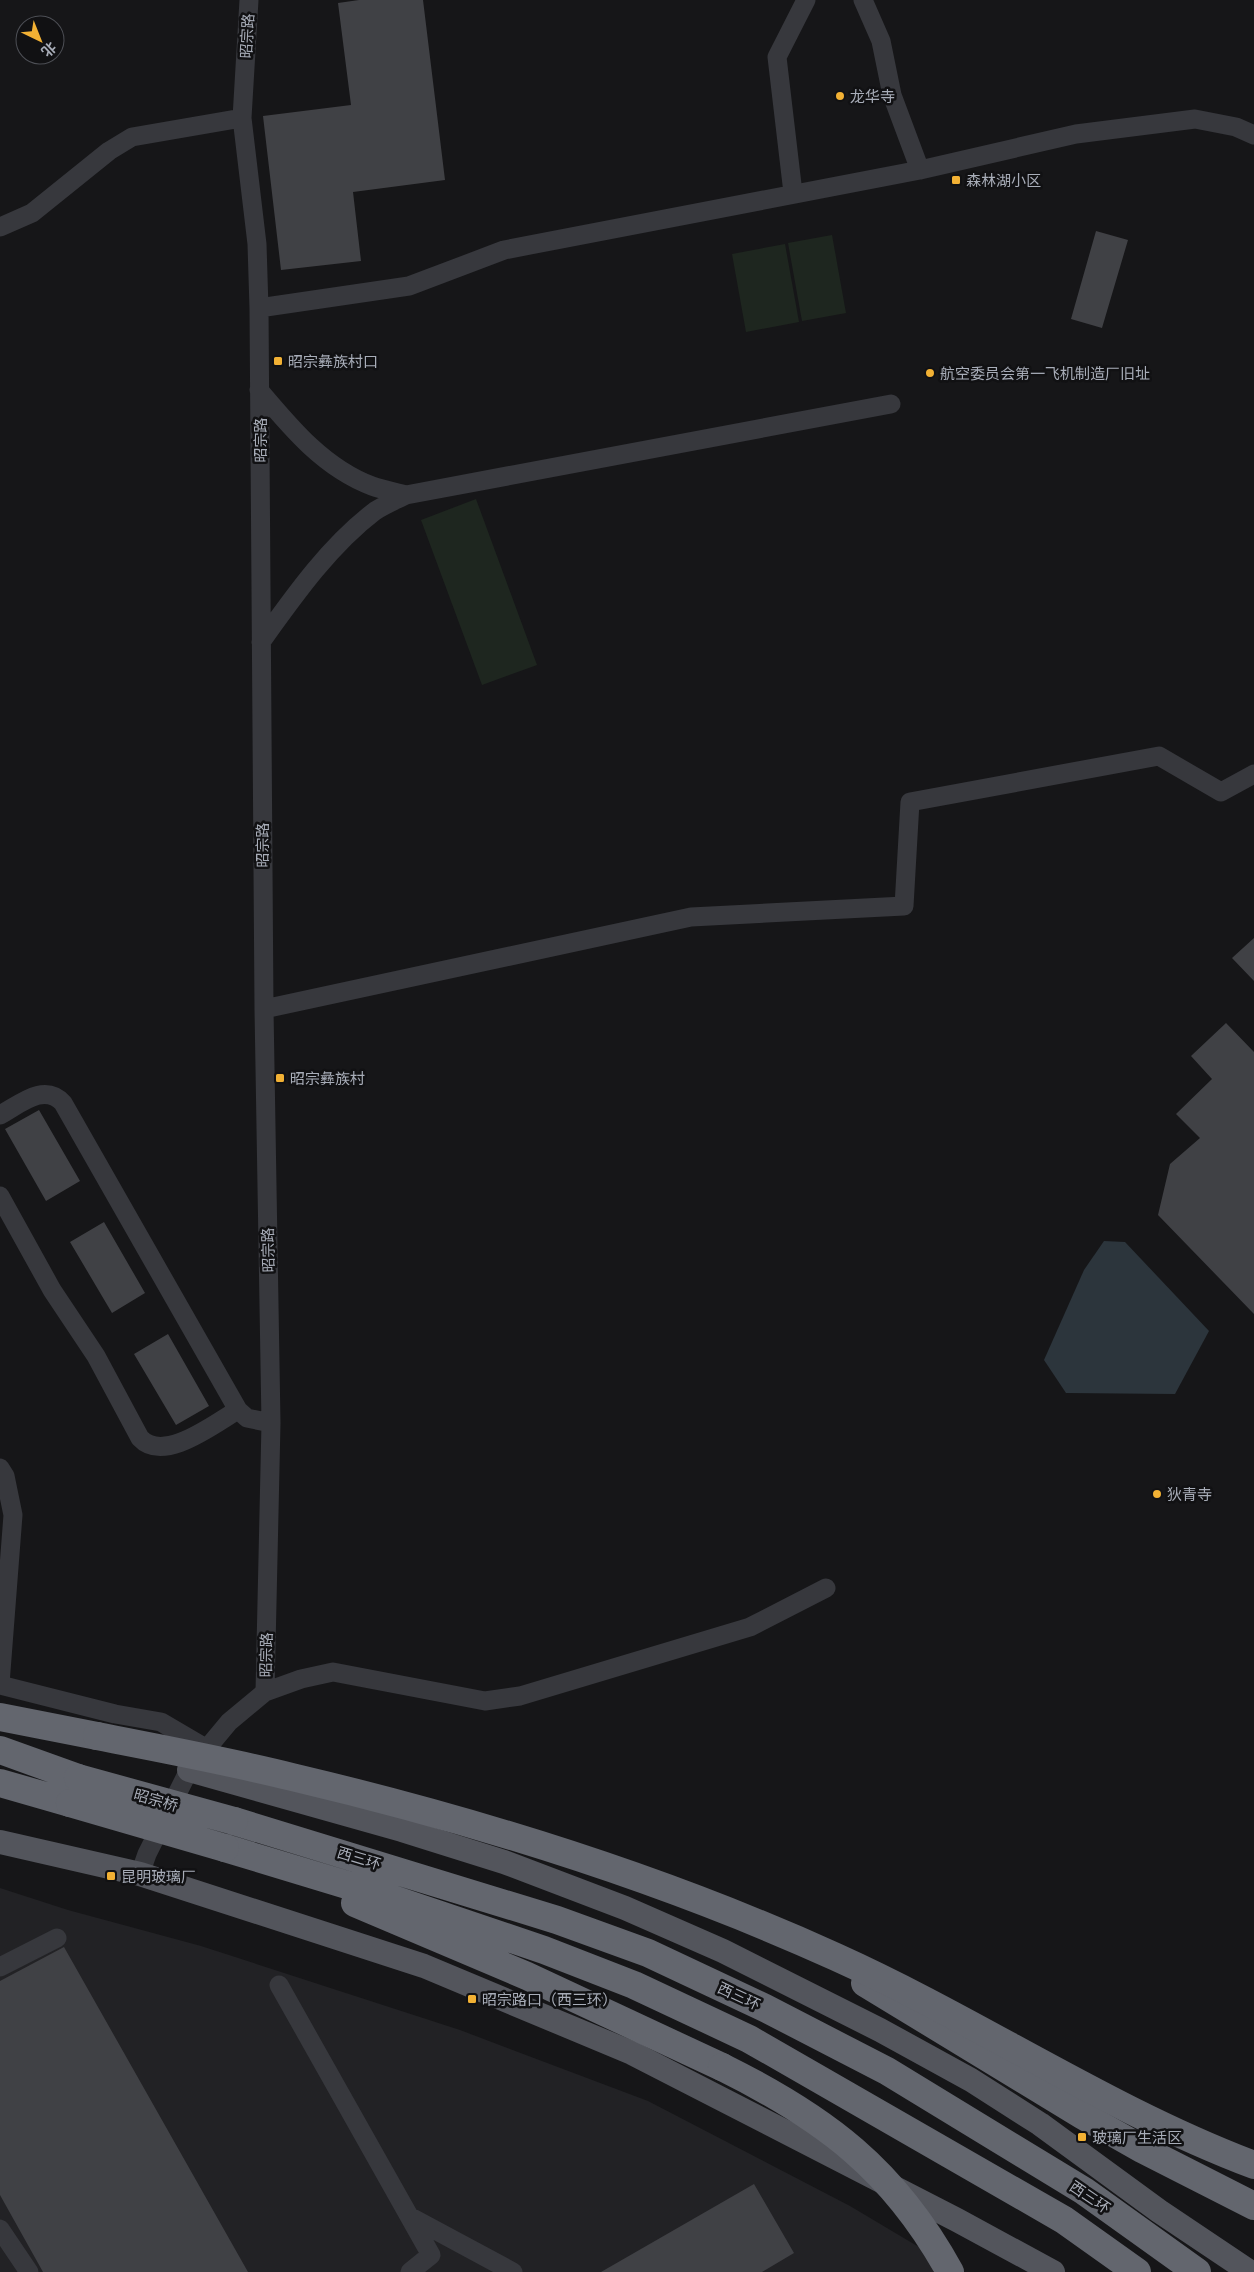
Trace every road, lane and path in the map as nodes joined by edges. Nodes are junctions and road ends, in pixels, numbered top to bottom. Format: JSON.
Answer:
{"nodes":[{"id":1,"x":249,"y":0,"type":"edge"},
{"id":2,"x":806,"y":0,"type":"edge"},
{"id":3,"x":863,"y":0,"type":"edge"},
{"id":4,"x":242,"y":118,"type":"junction"},
{"id":5,"x":1254,"y":135,"type":"edge"},
{"id":6,"x":920,"y":170,"type":"junction"},
{"id":7,"x":794,"y":193,"type":"junction"},
{"id":8,"x":0,"y":226,"type":"edge"},
{"id":9,"x":259,"y":308,"type":"junction"},
{"id":10,"x":260,"y":390,"type":"junction"},
{"id":11,"x":891,"y":404,"type":"dead end"},
{"id":12,"x":406,"y":495,"type":"junction"},
{"id":13,"x":261,"y":642,"type":"junction"},
{"id":14,"x":1254,"y":774,"type":"edge"},
{"id":15,"x":264,"y":1009,"type":"junction"},
{"id":16,"x":0,"y":1115,"type":"edge"},
{"id":17,"x":0,"y":1196,"type":"edge"},
{"id":18,"x":238,"y":1410,"type":"junction"},
{"id":19,"x":270,"y":1422,"type":"junction"},
{"id":20,"x":0,"y":1468,"type":"edge"},
{"id":21,"x":826,"y":1588,"type":"dead end"},
{"id":22,"x":0,"y":1684,"type":"edge"},
{"id":23,"x":265,"y":1692,"type":"junction"},
{"id":24,"x":0,"y":1717,"type":"edge"},
{"id":25,"x":206,"y":1749,"type":"junction"},
{"id":26,"x":0,"y":1750,"type":"edge"},
{"id":27,"x":189,"y":1770,"type":"junction"},
{"id":28,"x":0,"y":1783,"type":"edge"},
{"id":29,"x":74,"y":1790,"type":"junction"},
{"id":30,"x":234,"y":1821,"type":"joint"},
{"id":31,"x":0,"y":1842,"type":"edge"},
{"id":32,"x":225,"y":1848,"type":"junction"},
{"id":33,"x":140,"y":1874,"type":"junction"},
{"id":34,"x":789,"y":1937,"type":"junction"},
{"id":35,"x":57,"y":1938,"type":"dead end"},
{"id":36,"x":0,"y":1967,"type":"edge"},
{"id":37,"x":279,"y":1985,"type":"dead end"},
{"id":38,"x":1254,"y":2165,"type":"edge"},
{"id":39,"x":1254,"y":2206,"type":"edge"},
{"id":40,"x":409,"y":2216,"type":"junction"},
{"id":41,"x":2,"y":2237,"type":"edge"},
{"id":42,"x":29,"y":2272,"type":"edge"},
{"id":43,"x":410,"y":2272,"type":"edge"},
{"id":44,"x":513,"y":2272,"type":"edge"},
{"id":45,"x":950,"y":2272,"type":"edge"},
{"id":46,"x":1053,"y":2272,"type":"edge"},
{"id":47,"x":1137,"y":2272,"type":"edge"},
{"id":48,"x":1197,"y":2272,"type":"edge"},
{"id":49,"x":1250,"y":2272,"type":"edge"}],
"edges":[{"from":1,"to":4,"type":"street","name":"昭宗路"},
{"from":2,"to":7,"type":"street"},
{"from":3,"to":6,"type":"street"},
{"from":4,"to":8,"type":"street"},
{"from":4,"to":9,"type":"street","name":"昭宗路"},
{"from":5,"to":6,"type":"street"},
{"from":6,"to":7,"type":"street"},
{"from":7,"to":9,"type":"street"},
{"from":9,"to":10,"type":"street","name":"昭宗路"},
{"from":10,"to":12,"type":"street"},
{"from":10,"to":13,"type":"street","name":"昭宗路"},
{"from":11,"to":12,"type":"street"},
{"from":12,"to":13,"type":"street"},
{"from":13,"to":15,"type":"street","name":"昭宗路"},
{"from":14,"to":15,"type":"street"},
{"from":15,"to":19,"type":"street","name":"昭宗路"},
{"from":16,"to":18,"type":"street"},
{"from":17,"to":18,"type":"street"},
{"from":18,"to":19,"type":"street"},
{"from":19,"to":23,"type":"street","name":"昭宗路"},
{"from":20,"to":22,"type":"street"},
{"from":21,"to":23,"type":"street"},
{"from":22,"to":25,"type":"street"},
{"from":23,"to":25,"type":"street"},
{"from":24,"to":34,"type":"highway","bridge":true},
{"from":25,"to":27,"type":"street"},
{"from":26,"to":29,"type":"highway"},
{"from":27,"to":33,"type":"street"},
{"from":27,"to":49,"type":"main road"},
{"from":28,"to":29,"type":"highway"},
{"from":29,"to":30,"type":"highway","name":"昭宗桥","bridge":true},
{"from":29,"to":32,"type":"highway","name":"昭宗桥","bridge":true},
{"from":30,"to":48,"type":"highway","name":"西三环"},
{"from":31,"to":33,"type":"main road"},
{"from":32,"to":45,"type":"highway","bridge":true},
{"from":32,"to":47,"type":"highway","name":"西三环"},
{"from":33,"to":46,"type":"main road"},
{"from":34,"to":38,"type":"highway","bridge":true},
{"from":34,"to":39,"type":"highway","bridge":true},
{"from":35,"to":36,"type":"street"},
{"from":37,"to":40,"type":"street"},
{"from":40,"to":43,"type":"street"},
{"from":40,"to":44,"type":"street"},
{"from":41,"to":42,"type":"street"}]}
